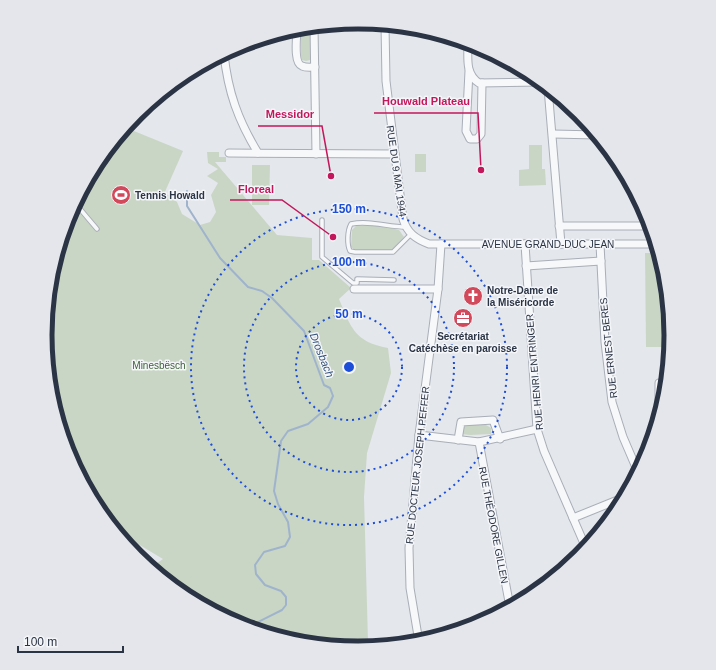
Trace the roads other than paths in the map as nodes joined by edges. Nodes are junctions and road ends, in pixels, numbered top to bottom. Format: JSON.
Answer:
{"nodes":[{"id":1,"x":385,"y":31,"type":"edge"},
{"id":2,"x":314,"y":33,"type":"edge"},
{"id":3,"x":297,"y":35,"type":"edge"},
{"id":4,"x":468,"y":50,"type":"edge"},
{"id":5,"x":224,"y":60,"type":"edge"},
{"id":6,"x":315,"y":67,"type":"junction"},
{"id":7,"x":469,"y":71,"type":"junction"},
{"id":8,"x":530,"y":82,"type":"edge"},
{"id":9,"x":482,"y":83,"type":"junction"},
{"id":10,"x":549,"y":96,"type":"edge"},
{"id":11,"x":553,"y":134,"type":"junction"},
{"id":12,"x":589,"y":135,"type":"edge"},
{"id":13,"x":229,"y":153,"type":"dead end"},
{"id":14,"x":258,"y":153,"type":"junction"},
{"id":15,"x":316,"y":154,"type":"junction"},
{"id":16,"x":395,"y":154,"type":"junction"},
{"id":17,"x":80,"y":209,"type":"edge"},
{"id":18,"x":322,"y":220,"type":"dead end"},
{"id":19,"x":560,"y":226,"type":"junction"},
{"id":20,"x":644,"y":226,"type":"edge"},
{"id":21,"x":406,"y":227,"type":"junction"},
{"id":22,"x":97,"y":229,"type":"dead end"},
{"id":23,"x":411,"y":234,"type":"junction"},
{"id":24,"x":441,"y":244,"type":"junction"},
{"id":25,"x":524,"y":244,"type":"junction"},
{"id":26,"x":561,"y":244,"type":"junction"},
{"id":27,"x":600,"y":244,"type":"junction"},
{"id":28,"x":650,"y":244,"type":"edge"},
{"id":29,"x":601,"y":262,"type":"junction"},
{"id":30,"x":526,"y":266,"type":"junction"},
{"id":31,"x":394,"y":280,"type":"dead end"},
{"id":32,"x":353,"y":286,"type":"junction"},
{"id":33,"x":438,"y":289,"type":"junction"},
{"id":34,"x":537,"y":429,"type":"junction"},
{"id":35,"x":419,"y":435,"type":"junction"},
{"id":36,"x":500,"y":439,"type":"junction"},
{"id":37,"x":458,"y":440,"type":"junction"},
{"id":38,"x":479,"y":442,"type":"junction"},
{"id":39,"x":635,"y":464,"type":"edge"},
{"id":40,"x":614,"y":501,"type":"edge"},
{"id":41,"x":573,"y":518,"type":"junction"},
{"id":42,"x":583,"y":542,"type":"edge"},
{"id":43,"x":509,"y":601,"type":"edge"},
{"id":44,"x":418,"y":635,"type":"edge"}],
"edges":[{"from":1,"to":16,"type":"street","name":"RUE DU 9 MAI 1944"},
{"from":2,"to":6,"type":"street"},
{"from":3,"to":6,"type":"street"},
{"from":4,"to":7,"type":"street"},
{"from":5,"to":14,"type":"street"},
{"from":6,"to":15,"type":"street"},
{"from":7,"to":9,"type":"street"},
{"from":7,"to":9,"type":"street"},
{"from":8,"to":9,"type":"street"},
{"from":10,"to":11,"type":"street"},
{"from":11,"to":12,"type":"street"},
{"from":11,"to":19,"type":"street"},
{"from":13,"to":14,"type":"street"},
{"from":14,"to":15,"type":"street"},
{"from":15,"to":16,"type":"street"},
{"from":16,"to":21,"type":"street","name":"RUE DU 9 MAI 1944"},
{"from":17,"to":22,"type":"lane"},
{"from":18,"to":32,"type":"lane"},
{"from":19,"to":20,"type":"street"},
{"from":19,"to":26,"type":"street"},
{"from":21,"to":23,"type":"street","name":"RUE DU 9 MAI 1944"},
{"from":21,"to":23,"type":"lane"},
{"from":23,"to":24,"type":"street","name":"RUE DU 9 MAI 1944"},
{"from":24,"to":25,"type":"street","name":"AVENUE GRAND-DUC JEAN"},
{"from":24,"to":33,"type":"street","name":"RUE DOCTEUR JOSEPH PEFFER"},
{"from":25,"to":26,"type":"street","name":"AVENUE GRAND-DUC JEAN"},
{"from":25,"to":30,"type":"street","name":"RUE HENRI ENTRINGER"},
{"from":26,"to":27,"type":"street","name":"AVENUE GRAND-DUC JEAN"},
{"from":27,"to":28,"type":"street","name":"AVENUE GRAND-DUC JEAN"},
{"from":27,"to":29,"type":"street","name":"RUE ERNEST BERES"},
{"from":29,"to":30,"type":"street","name":"AVENUE GRAND-DUC JEAN"},
{"from":29,"to":39,"type":"street","name":"RUE ERNEST BERES"},
{"from":30,"to":34,"type":"street","name":"RUE HENRI ENTRINGER"},
{"from":31,"to":32,"type":"lane"},
{"from":32,"to":33,"type":"street"},
{"from":33,"to":35,"type":"street","name":"RUE DOCTEUR JOSEPH PEFFER"},
{"from":34,"to":36,"type":"street"},
{"from":34,"to":41,"type":"street","name":"RUE HENRI ENTRINGER"},
{"from":35,"to":37,"type":"street"},
{"from":35,"to":44,"type":"street","name":"RUE DOCTEUR JOSEPH PEFFER"},
{"from":36,"to":37,"type":"street"},
{"from":36,"to":38,"type":"street"},
{"from":37,"to":38,"type":"street"},
{"from":38,"to":43,"type":"street","name":"RUE THÉODORE GILLEN"},
{"from":40,"to":41,"type":"street"},
{"from":41,"to":42,"type":"street","name":"RUE HENRI ENTRINGER"}]}
